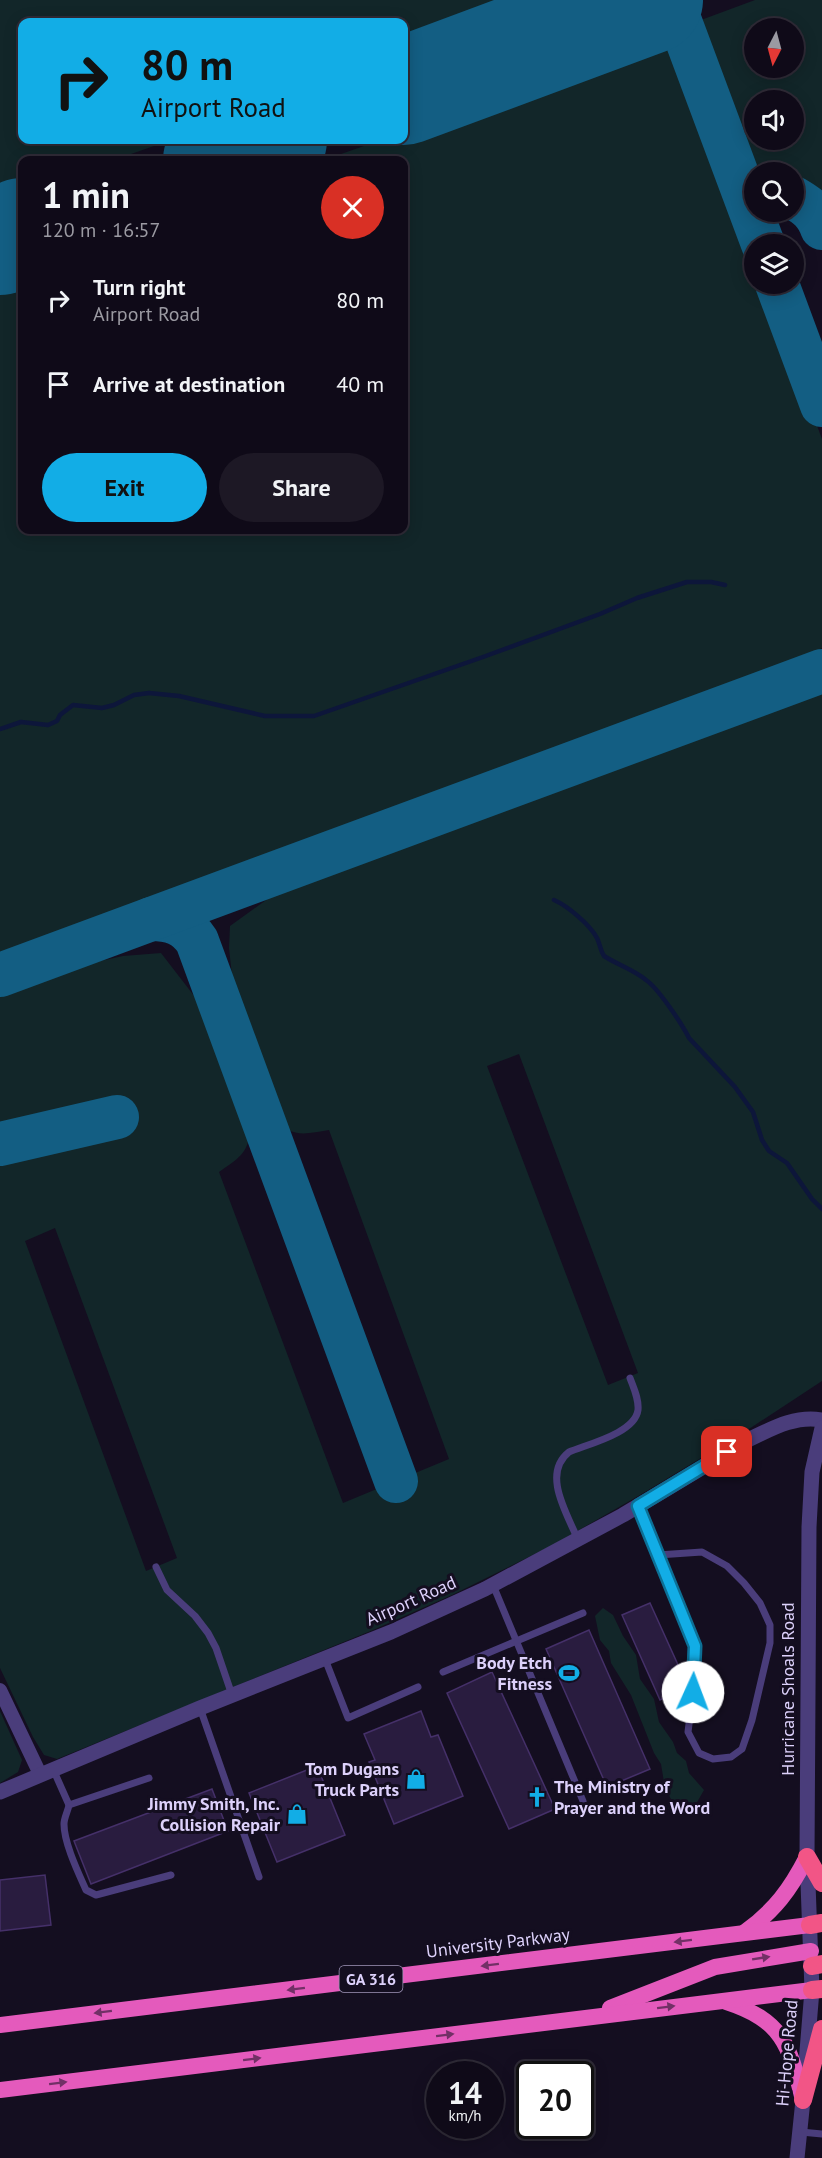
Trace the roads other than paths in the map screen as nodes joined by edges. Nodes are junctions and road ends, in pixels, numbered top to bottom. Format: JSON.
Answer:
{"nodes":[{"id":1,"x":630,"y":1378,"type":"dead end"},
{"id":2,"x":822,"y":1420,"type":"edge"},
{"id":3,"x":822,"y":1428,"type":"edge"},
{"id":4,"x":638,"y":1506,"type":"junction"},
{"id":5,"x":578,"y":1540,"type":"junction"},
{"id":6,"x":658,"y":1555,"type":"junction"},
{"id":7,"x":156,"y":1567,"type":"dead end"},
{"id":8,"x":493,"y":1585,"type":"junction"},
{"id":9,"x":583,"y":1613,"type":"dead end"},
{"id":10,"x":516,"y":1641,"type":"junction"},
{"id":11,"x":325,"y":1659,"type":"junction"},
{"id":12,"x":443,"y":1672,"type":"dead end"},
{"id":13,"x":418,"y":1687,"type":"dead end"},
{"id":14,"x":0,"y":1690,"type":"edge"},
{"id":15,"x":232,"y":1695,"type":"junction"},
{"id":16,"x":200,"y":1708,"type":"junction"},
{"id":17,"x":46,"y":1772,"type":"junction"},
{"id":18,"x":149,"y":1778,"type":"dead end"},
{"id":19,"x":0,"y":1792,"type":"edge"},
{"id":20,"x":583,"y":1801,"type":"dead end"},
{"id":21,"x":69,"y":1805,"type":"junction"},
{"id":22,"x":807,"y":1857,"type":"junction"},
{"id":23,"x":171,"y":1875,"type":"dead end"},
{"id":24,"x":259,"y":1876,"type":"dead end"},
{"id":25,"x":822,"y":1883,"type":"edge"},
{"id":26,"x":816,"y":1924,"type":"edge"},
{"id":27,"x":741,"y":1934,"type":"junction"},
{"id":28,"x":815,"y":1960,"type":"edge"},
{"id":29,"x":817,"y":1990,"type":"edge"},
{"id":30,"x":722,"y":2000,"type":"junction"},
{"id":31,"x":587,"y":2017,"type":"junction"},
{"id":32,"x":0,"y":2025,"type":"edge"},
{"id":33,"x":822,"y":2029,"type":"edge"},
{"id":34,"x":0,"y":2090,"type":"edge"},
{"id":35,"x":803,"y":2100,"type":"junction"},
{"id":36,"x":800,"y":2132,"type":"junction"},
{"id":37,"x":822,"y":2134,"type":"edge"},
{"id":38,"x":797,"y":2158,"type":"edge"}],
"edges":[{"from":1,"to":5,"type":"lane"},
{"from":2,"to":4,"type":"street","name":"Airport Road"},
{"from":3,"to":22,"type":"street","name":"Hurricane Shoals Road"},
{"from":4,"to":5,"type":"street","name":"Airport Road"},
{"from":4,"to":6,"type":"lane"},
{"from":5,"to":8,"type":"street","name":"Airport Road"},
{"from":6,"to":6,"type":"lane"},
{"from":7,"to":15,"type":"lane"},
{"from":8,"to":10,"type":"lane"},
{"from":8,"to":11,"type":"street","name":"Airport Road"},
{"from":9,"to":10,"type":"lane"},
{"from":10,"to":12,"type":"lane"},
{"from":10,"to":20,"type":"lane"},
{"from":11,"to":13,"type":"lane"},
{"from":11,"to":15,"type":"street","name":"Airport Road"},
{"from":14,"to":17,"type":"street"},
{"from":15,"to":16,"type":"street","name":"Airport Road"},
{"from":16,"to":17,"type":"street","name":"Airport Road"},
{"from":16,"to":24,"type":"lane"},
{"from":17,"to":19,"type":"street","name":"Airport Road"},
{"from":17,"to":21,"type":"lane"},
{"from":18,"to":21,"type":"lane"},
{"from":21,"to":23,"type":"lane"},
{"from":22,"to":25,"type":"highway"},
{"from":22,"to":26,"type":"street","name":"Hurricane Shoals Road"},
{"from":22,"to":27,"type":"highway"},
{"from":26,"to":27,"type":"highway","name":"University Parkway","number":"GA 316"},
{"from":26,"to":28,"type":"street","name":"Hurricane Shoals Road"},
{"from":27,"to":32,"type":"highway","name":"University Parkway","number":"GA 316","one_way":true},
{"from":28,"to":29,"type":"street","name":"Hi-Hope Road"},
{"from":31,"to":28,"type":"highway","one_way":true},
{"from":29,"to":30,"type":"highway"},
{"from":29,"to":35,"type":"street","name":"Hi-Hope Road"},
{"from":31,"to":30,"type":"highway","one_way":true},
{"from":30,"to":35,"type":"highway"},
{"from":34,"to":31,"type":"highway","one_way":true},
{"from":33,"to":35,"type":"highway"},
{"from":35,"to":36,"type":"street","name":"Hi-Hope Road"},
{"from":36,"to":37,"type":"lane"},
{"from":36,"to":38,"type":"street","name":"Hi-Hope Road"}]}
